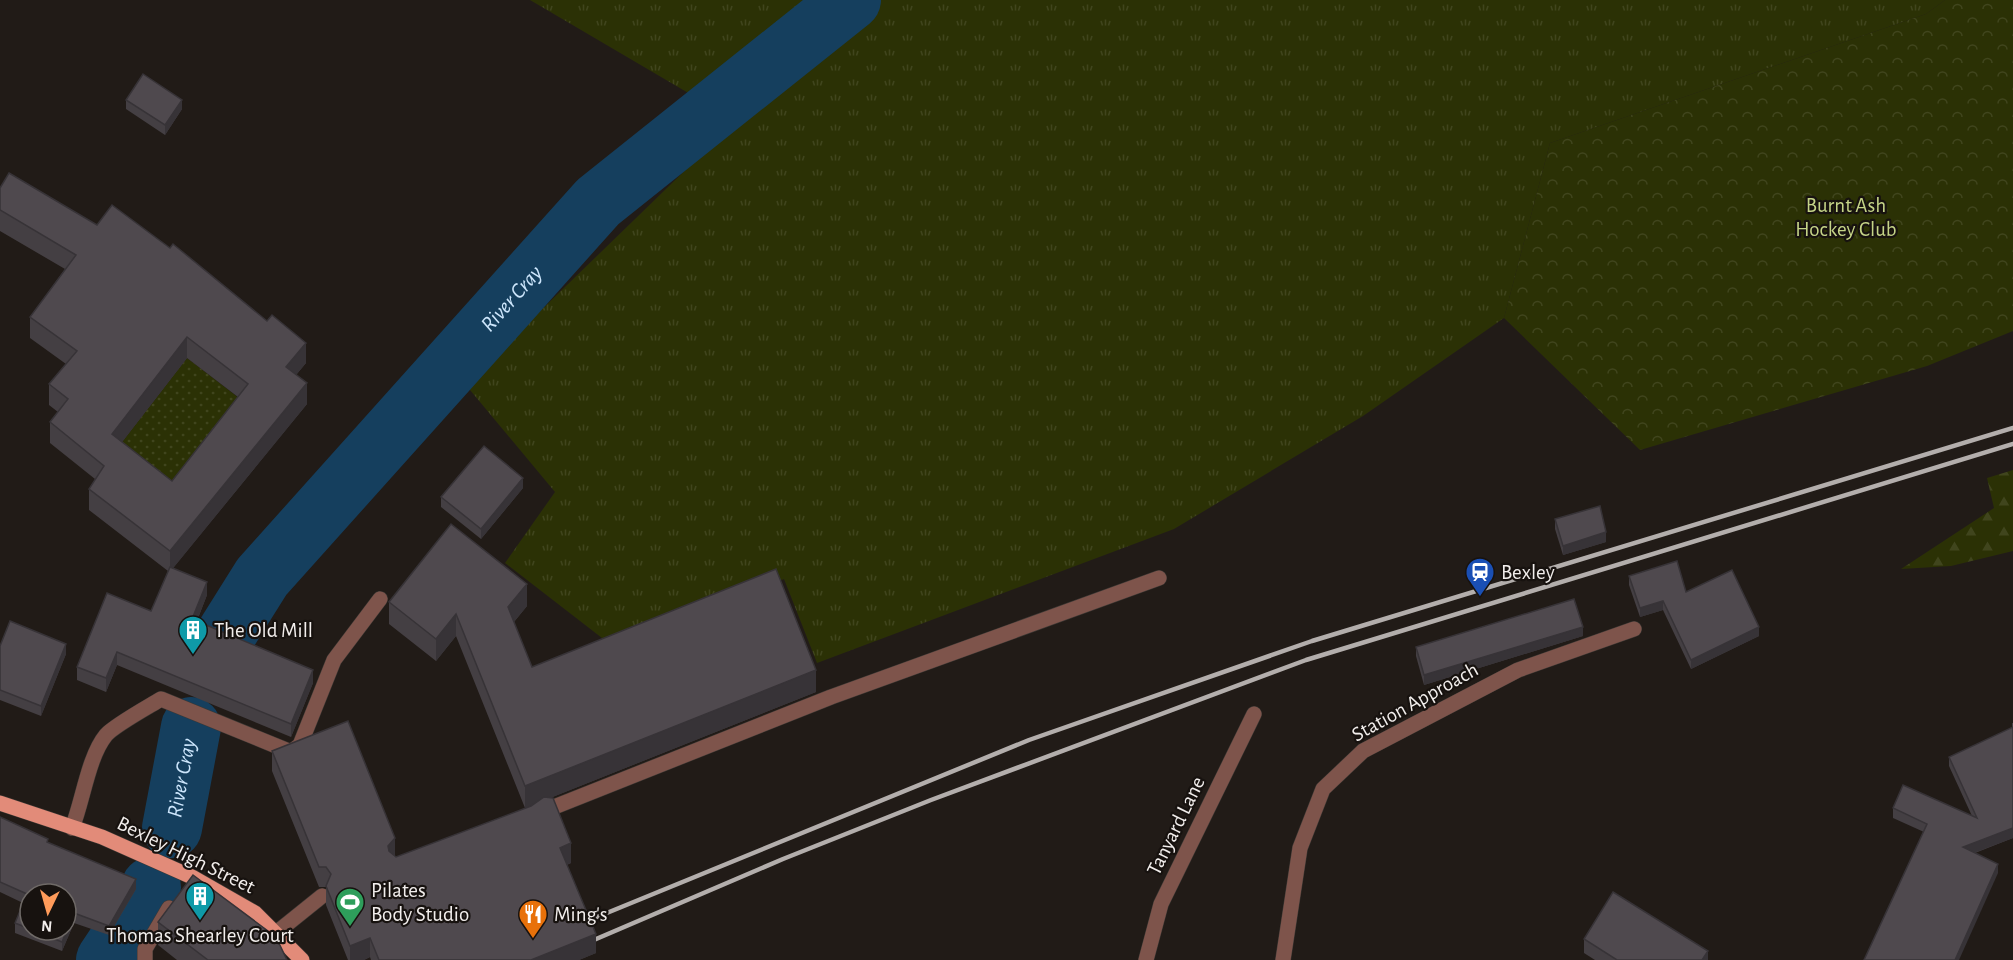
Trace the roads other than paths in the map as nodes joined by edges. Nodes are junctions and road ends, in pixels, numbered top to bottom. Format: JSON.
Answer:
{"nodes":[{"id":1,"x":1159,"y":578,"type":"dead end"},
{"id":2,"x":380,"y":599,"type":"dead end"},
{"id":3,"x":1634,"y":629,"type":"dead end"},
{"id":4,"x":1254,"y":714,"type":"dead end"},
{"id":5,"x":0,"y":803,"type":"edge"},
{"id":6,"x":549,"y":809,"type":"edge"},
{"id":7,"x":72,"y":828,"type":"junction"},
{"id":8,"x":192,"y":877,"type":"junction"},
{"id":9,"x":322,"y":896,"type":"edge"},
{"id":10,"x":276,"y":933,"type":"junction"},
{"id":11,"x":145,"y":960,"type":"edge"},
{"id":12,"x":302,"y":960,"type":"edge"},
{"id":13,"x":1146,"y":960,"type":"edge"},
{"id":14,"x":1284,"y":960,"type":"edge"}],
"edges":[{"from":1,"to":6,"type":"street"},
{"from":2,"to":7,"type":"street"},
{"from":3,"to":14,"type":"street","name":"Station Approach"},
{"from":4,"to":13,"type":"street","name":"Tanyard Lane"},
{"from":5,"to":7,"type":"main road","name":"Bexley High Street"},
{"from":7,"to":8,"type":"main road","name":"Bexley High Street"},
{"from":8,"to":10,"type":"main road","name":"Bexley High Street"},
{"from":8,"to":11,"type":"street"},
{"from":9,"to":10,"type":"street"},
{"from":10,"to":12,"type":"main road","name":"Bexley High Street"}]}
